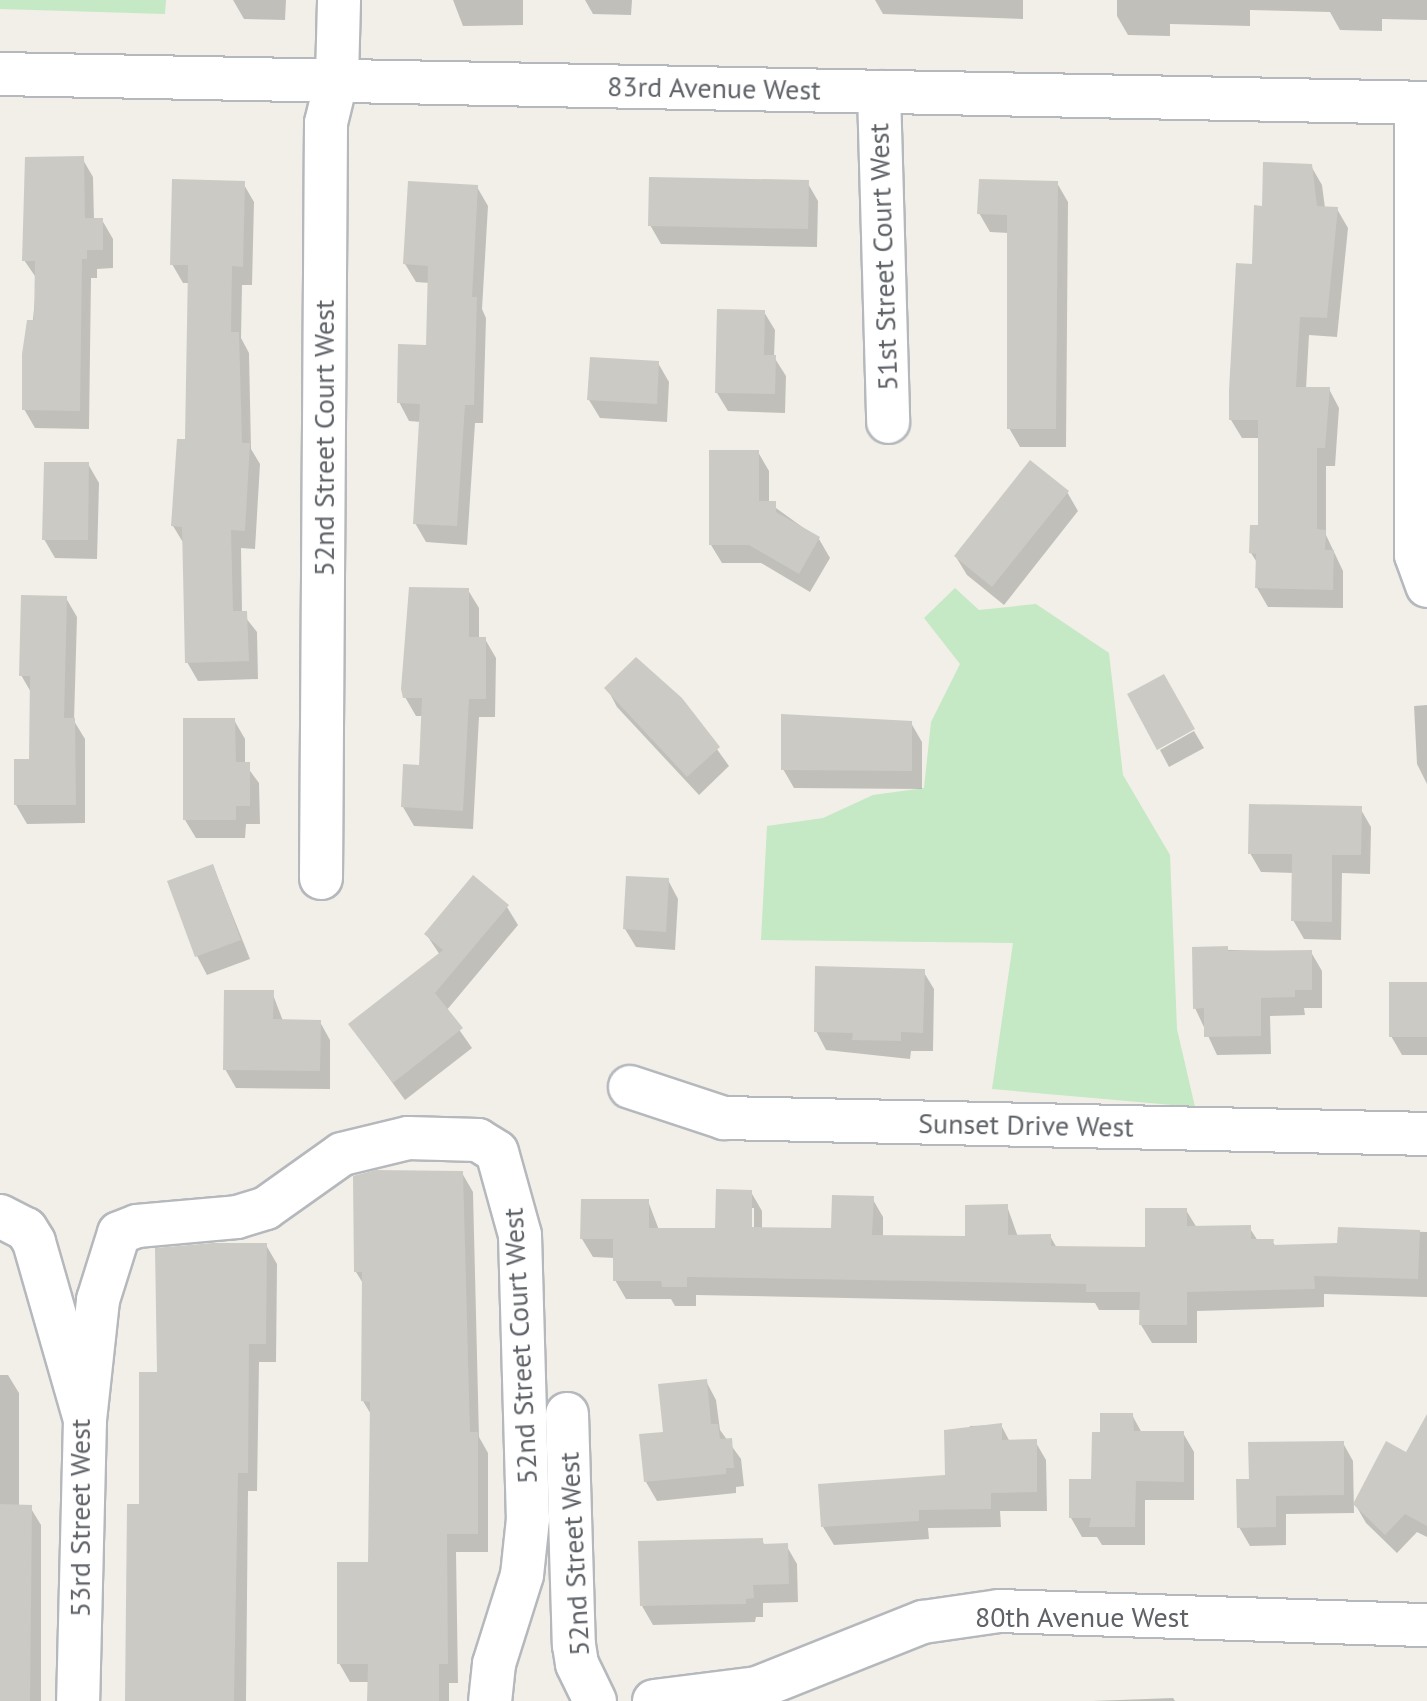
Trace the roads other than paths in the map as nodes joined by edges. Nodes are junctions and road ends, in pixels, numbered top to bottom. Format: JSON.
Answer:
{"nodes":[{"id":1,"x":339,"y":0,"type":"edge"},
{"id":2,"x":0,"y":74,"type":"edge"},
{"id":3,"x":337,"y":78,"type":"junction"},
{"id":4,"x":879,"y":92,"type":"junction"},
{"id":5,"x":1421,"y":103,"type":"edge"},
{"id":6,"x":888,"y":422,"type":"dead end"},
{"id":7,"x":1427,"y":586,"type":"edge"},
{"id":8,"x":321,"y":878,"type":"dead end"},
{"id":9,"x":630,"y":1087,"type":"dead end"},
{"id":10,"x":1427,"y":1134,"type":"edge"},
{"id":11,"x":0,"y":1216,"type":"edge"},
{"id":12,"x":567,"y":1414,"type":"dead end"},
{"id":13,"x":85,"y":1420,"type":"junction"},
{"id":14,"x":1427,"y":1625,"type":"edge"},
{"id":15,"x":593,"y":1696,"type":"edge"},
{"id":16,"x":78,"y":1701,"type":"edge"},
{"id":17,"x":490,"y":1701,"type":"edge"},
{"id":18,"x":654,"y":1701,"type":"edge"}],
"edges":[{"from":1,"to":3,"type":"street","name":"52nd Street Court West"},
{"from":2,"to":3,"type":"street","name":"83rd Avenue West"},
{"from":3,"to":4,"type":"street","name":"83rd Avenue West"},
{"from":3,"to":8,"type":"street","name":"52nd Street Court West"},
{"from":4,"to":5,"type":"street","name":"83rd Avenue West"},
{"from":4,"to":6,"type":"street","name":"51st Street Court West"},
{"from":5,"to":7,"type":"street"},
{"from":9,"to":10,"type":"street","name":"Sunset Drive West"},
{"from":11,"to":13,"type":"street","name":"53rd Street West"},
{"from":12,"to":15,"type":"street","name":"52nd Street West"},
{"from":13,"to":16,"type":"street","name":"53rd Street West"},
{"from":13,"to":17,"type":"street","name":"52nd Street Court West"},
{"from":14,"to":18,"type":"street","name":"80th Avenue West"}]}
